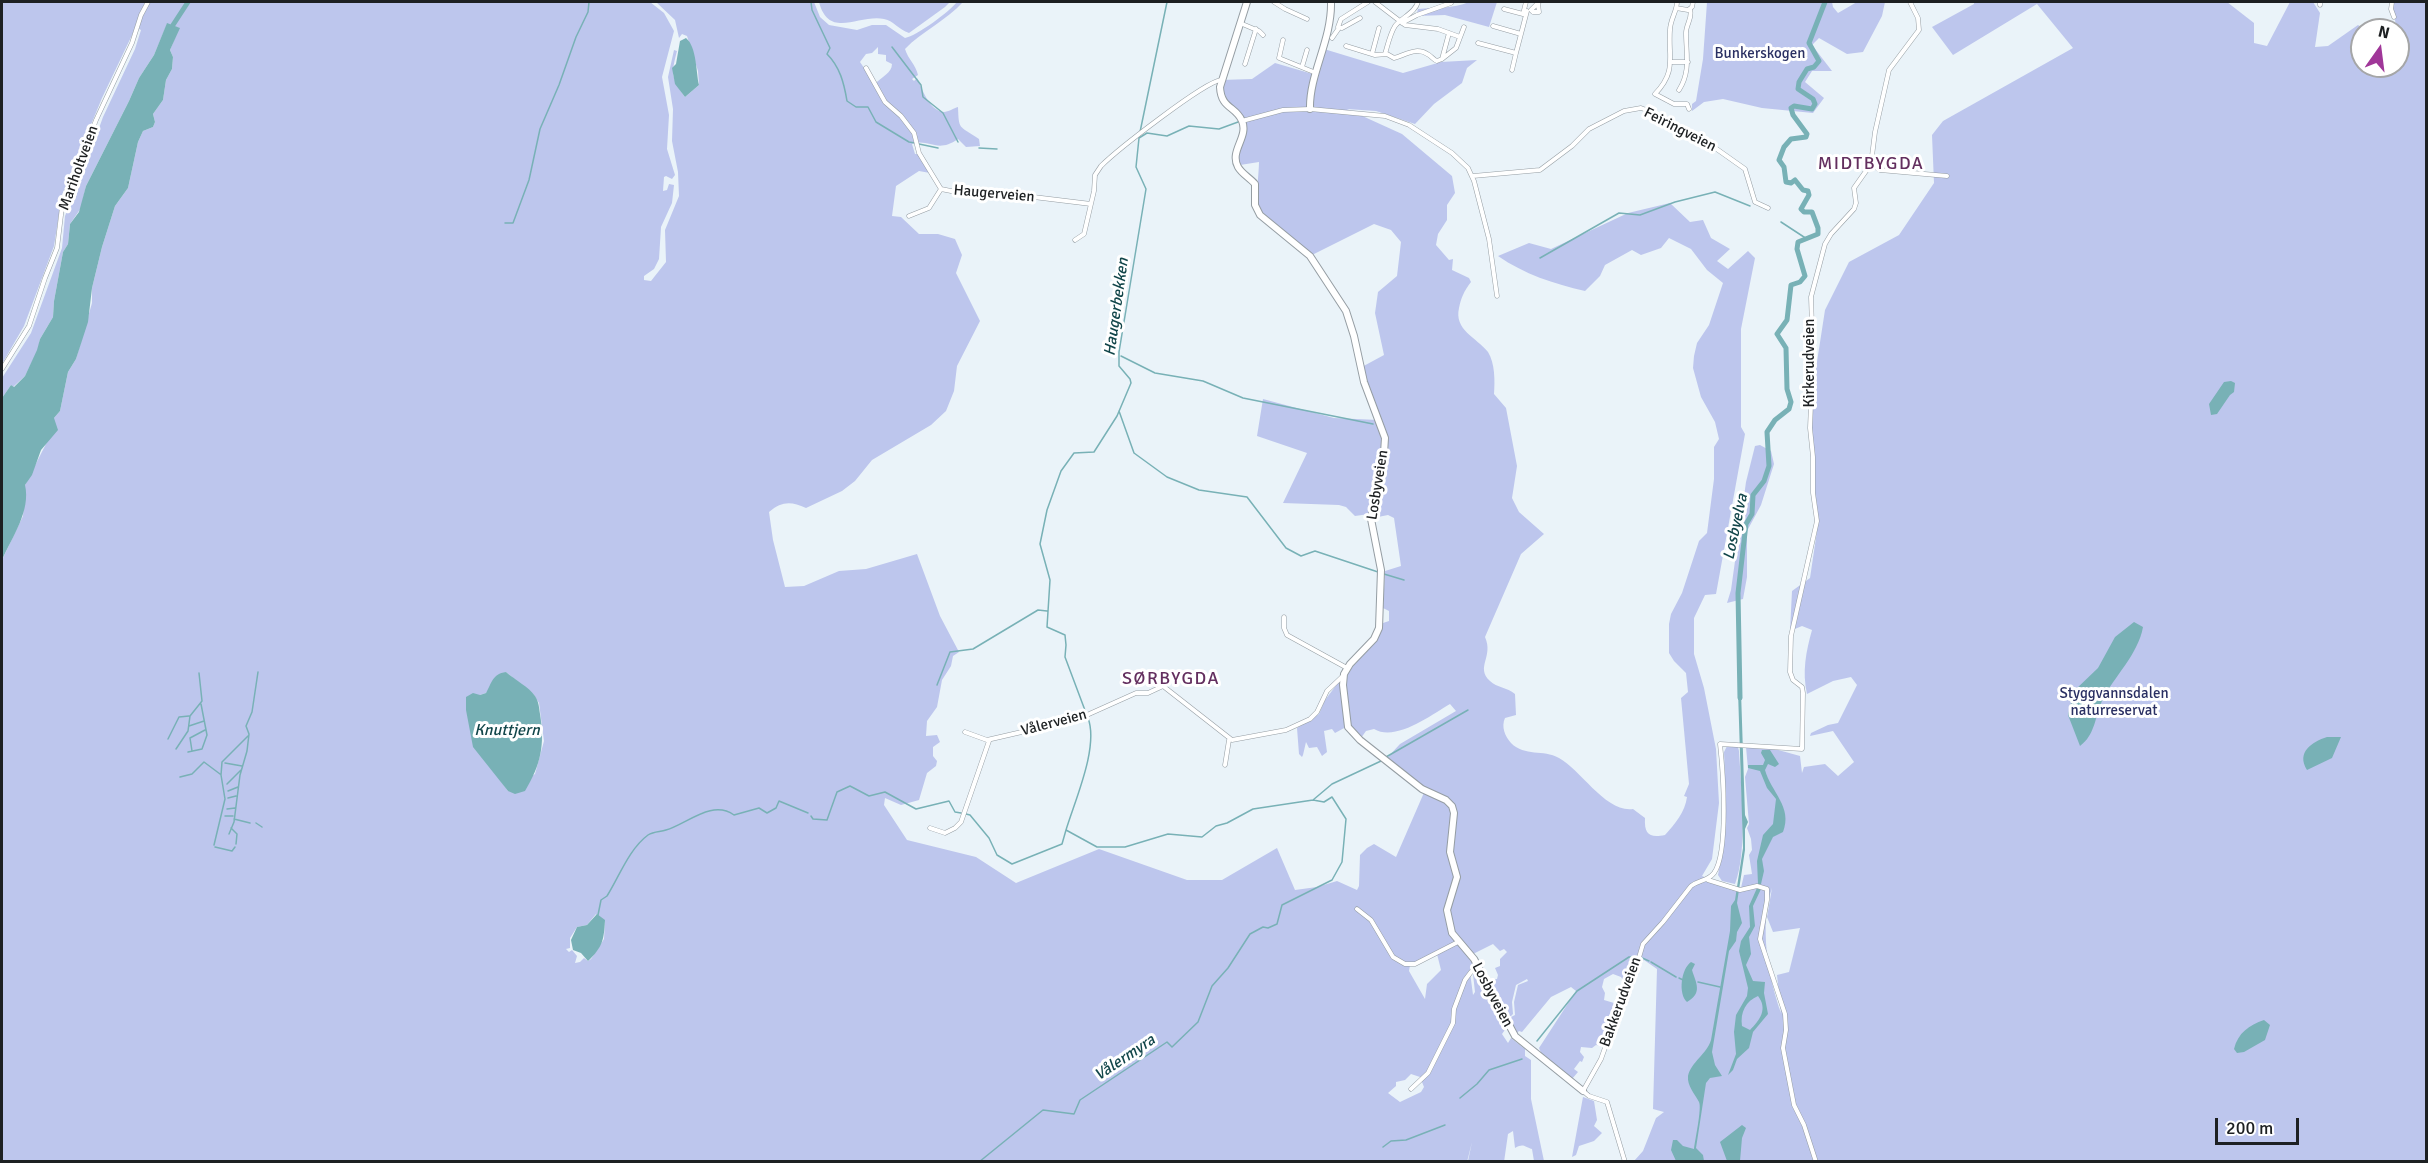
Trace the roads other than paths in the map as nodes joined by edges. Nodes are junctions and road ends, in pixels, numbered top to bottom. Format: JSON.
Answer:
{"nodes":[{"id":1,"x":148,"y":2,"type":"edge"},
{"id":2,"x":1247,"y":2,"type":"edge"},
{"id":3,"x":1274,"y":2,"type":"edge"},
{"id":4,"x":1331,"y":2,"type":"edge"},
{"id":5,"x":1368,"y":2,"type":"edge"},
{"id":6,"x":1375,"y":2,"type":"edge"},
{"id":7,"x":1417,"y":2,"type":"edge"},
{"id":8,"x":1526,"y":2,"type":"edge"},
{"id":9,"x":1677,"y":2,"type":"edge"},
{"id":10,"x":1693,"y":2,"type":"edge"},
{"id":11,"x":1910,"y":2,"type":"edge"},
{"id":12,"x":2392,"y":2,"type":"edge"},
{"id":13,"x":1451,"y":3,"type":"dead end"},
{"id":14,"x":1539,"y":3,"type":"edge"},
{"id":15,"x":1676,"y":8,"type":"junction"},
{"id":16,"x":1504,"y":9,"type":"dead end"},
{"id":17,"x":1690,"y":9,"type":"junction"},
{"id":18,"x":1527,"y":11,"type":"junction"},
{"id":19,"x":2394,"y":17,"type":"dead end"},
{"id":20,"x":1360,"y":18,"type":"dead end"},
{"id":21,"x":1307,"y":19,"type":"dead end"},
{"id":22,"x":1240,"y":22,"type":"junction"},
{"id":23,"x":1401,"y":22,"type":"junction"},
{"id":24,"x":1493,"y":26,"type":"dead end"},
{"id":25,"x":1464,"y":27,"type":"dead end"},
{"id":26,"x":1339,"y":28,"type":"junction"},
{"id":27,"x":1256,"y":29,"type":"junction"},
{"id":28,"x":1392,"y":31,"type":"junction"},
{"id":29,"x":1449,"y":33,"type":"junction"},
{"id":30,"x":1521,"y":34,"type":"junction"},
{"id":31,"x":1263,"y":35,"type":"dead end"},
{"id":32,"x":1460,"y":37,"type":"junction"},
{"id":33,"x":1332,"y":38,"type":"dead end"},
{"id":34,"x":1283,"y":40,"type":"dead end"},
{"id":35,"x":1478,"y":43,"type":"dead end"},
{"id":36,"x":1346,"y":46,"type":"dead end"},
{"id":37,"x":1307,"y":50,"type":"dead end"},
{"id":38,"x":1516,"y":53,"type":"junction"},
{"id":39,"x":1372,"y":54,"type":"junction"},
{"id":40,"x":1385,"y":54,"type":"junction"},
{"id":41,"x":1442,"y":59,"type":"junction"},
{"id":42,"x":1671,"y":62,"type":"junction"},
{"id":43,"x":1688,"y":62,"type":"junction"},
{"id":44,"x":1245,"y":64,"type":"dead end"},
{"id":45,"x":1302,"y":67,"type":"junction"},
{"id":46,"x":866,"y":68,"type":"dead end"},
{"id":47,"x":1512,"y":70,"type":"dead end"},
{"id":48,"x":1317,"y":74,"type":"junction"},
{"id":49,"x":1221,"y":80,"type":"junction"},
{"id":50,"x":1679,"y":90,"type":"dead end"},
{"id":51,"x":1310,"y":109,"type":"junction"},
{"id":52,"x":1689,"y":109,"type":"dead end"},
{"id":53,"x":1242,"y":121,"type":"junction"},
{"id":54,"x":1871,"y":164,"type":"junction"},
{"id":55,"x":1473,"y":176,"type":"junction"},
{"id":56,"x":1947,"y":176,"type":"dead end"},
{"id":57,"x":941,"y":189,"type":"junction"},
{"id":58,"x":1091,"y":204,"type":"junction"},
{"id":59,"x":1768,"y":208,"type":"dead end"},
{"id":60,"x":909,"y":216,"type":"dead end"},
{"id":61,"x":1075,"y":240,"type":"dead end"},
{"id":62,"x":1497,"y":296,"type":"dead end"},
{"id":63,"x":2,"y":369,"type":"edge"},
{"id":64,"x":1284,"y":617,"type":"dead end"},
{"id":65,"x":1346,"y":671,"type":"junction"},
{"id":66,"x":965,"y":732,"type":"dead end"},
{"id":67,"x":989,"y":740,"type":"junction"},
{"id":68,"x":1230,"y":740,"type":"junction"},
{"id":69,"x":1225,"y":765,"type":"dead end"},
{"id":70,"x":930,"y":828,"type":"dead end"},
{"id":71,"x":1716,"y":869,"type":"joint"},
{"id":72,"x":1707,"y":880,"type":"junction"},
{"id":73,"x":1357,"y":909,"type":"dead end"},
{"id":74,"x":1458,"y":942,"type":"junction"},
{"id":75,"x":1478,"y":968,"type":"junction"},
{"id":76,"x":1411,"y":1089,"type":"dead end"},
{"id":77,"x":1583,"y":1091,"type":"junction"},
{"id":78,"x":1624,"y":1161,"type":"edge"},
{"id":79,"x":1816,"y":1161,"type":"edge"}],
"edges":[{"from":1,"to":63,"type":"street","name":"Mariholtveien"},
{"from":2,"to":22,"type":"main road"},
{"from":3,"to":21,"type":"street"},
{"from":4,"to":48,"type":"main road"},
{"from":5,"to":26,"type":"street"},
{"from":6,"to":23,"type":"street"},
{"from":7,"to":23,"type":"street"},
{"from":8,"to":18,"type":"street"},
{"from":9,"to":15,"type":"street"},
{"from":10,"to":17,"type":"street"},
{"from":11,"to":54,"type":"street","name":"Kirkerudveien"},
{"from":12,"to":19,"type":"street"},
{"from":13,"to":23,"type":"street"},
{"from":14,"to":18,"type":"street"},
{"from":14,"to":18,"type":"street"},
{"from":15,"to":17,"type":"street"},
{"from":15,"to":42,"type":"street"},
{"from":16,"to":18,"type":"street"},
{"from":17,"to":43,"type":"street"},
{"from":18,"to":30,"type":"street"},
{"from":20,"to":26,"type":"street"},
{"from":22,"to":27,"type":"street"},
{"from":22,"to":49,"type":"main road"},
{"from":23,"to":28,"type":"street"},
{"from":23,"to":29,"type":"street"},
{"from":24,"to":30,"type":"street"},
{"from":25,"to":32,"type":"street"},
{"from":26,"to":33,"type":"street"},
{"from":27,"to":31,"type":"street"},
{"from":27,"to":44,"type":"street"},
{"from":28,"to":39,"type":"street"},
{"from":28,"to":40,"type":"street"},
{"from":29,"to":32,"type":"street"},
{"from":29,"to":41,"type":"street"},
{"from":30,"to":38,"type":"street"},
{"from":32,"to":41,"type":"street"},
{"from":34,"to":45,"type":"street"},
{"from":35,"to":38,"type":"street"},
{"from":36,"to":39,"type":"street"},
{"from":37,"to":45,"type":"street"},
{"from":38,"to":47,"type":"street"},
{"from":39,"to":40,"type":"street"},
{"from":40,"to":41,"type":"street"},
{"from":42,"to":43,"type":"street"},
{"from":42,"to":52,"type":"street"},
{"from":43,"to":50,"type":"street"},
{"from":45,"to":48,"type":"street"},
{"from":46,"to":57,"type":"street"},
{"from":48,"to":51,"type":"main road"},
{"from":49,"to":53,"type":"main road"},
{"from":49,"to":58,"type":"street"},
{"from":51,"to":53,"type":"street"},
{"from":51,"to":55,"type":"street"},
{"from":53,"to":65,"type":"main road","name":"Losbyveien"},
{"from":54,"to":56,"type":"street"},
{"from":54,"to":71,"type":"street","name":"Kirkerudveien"},
{"from":55,"to":59,"type":"street","name":"Feiringveien"},
{"from":55,"to":62,"type":"street"},
{"from":57,"to":58,"type":"street","name":"Haugerveien"},
{"from":57,"to":60,"type":"street","name":"Haugerveien"},
{"from":58,"to":61,"type":"street"},
{"from":64,"to":65,"type":"street"},
{"from":65,"to":68,"type":"street"},
{"from":65,"to":74,"type":"main road","name":"Losbyveien"},
{"from":66,"to":67,"type":"street"},
{"from":67,"to":68,"type":"street","name":"Vålerveien"},
{"from":67,"to":70,"type":"street"},
{"from":68,"to":69,"type":"street"},
{"from":71,"to":72,"type":"street","name":"Bakkerudveien"},
{"from":72,"to":77,"type":"street","name":"Bakkerudveien"},
{"from":72,"to":79,"type":"street"},
{"from":73,"to":74,"type":"street"},
{"from":74,"to":75,"type":"main road","name":"Losbyveien"},
{"from":75,"to":76,"type":"street"},
{"from":75,"to":77,"type":"main road","name":"Losbyveien"},
{"from":77,"to":78,"type":"street"}]}
